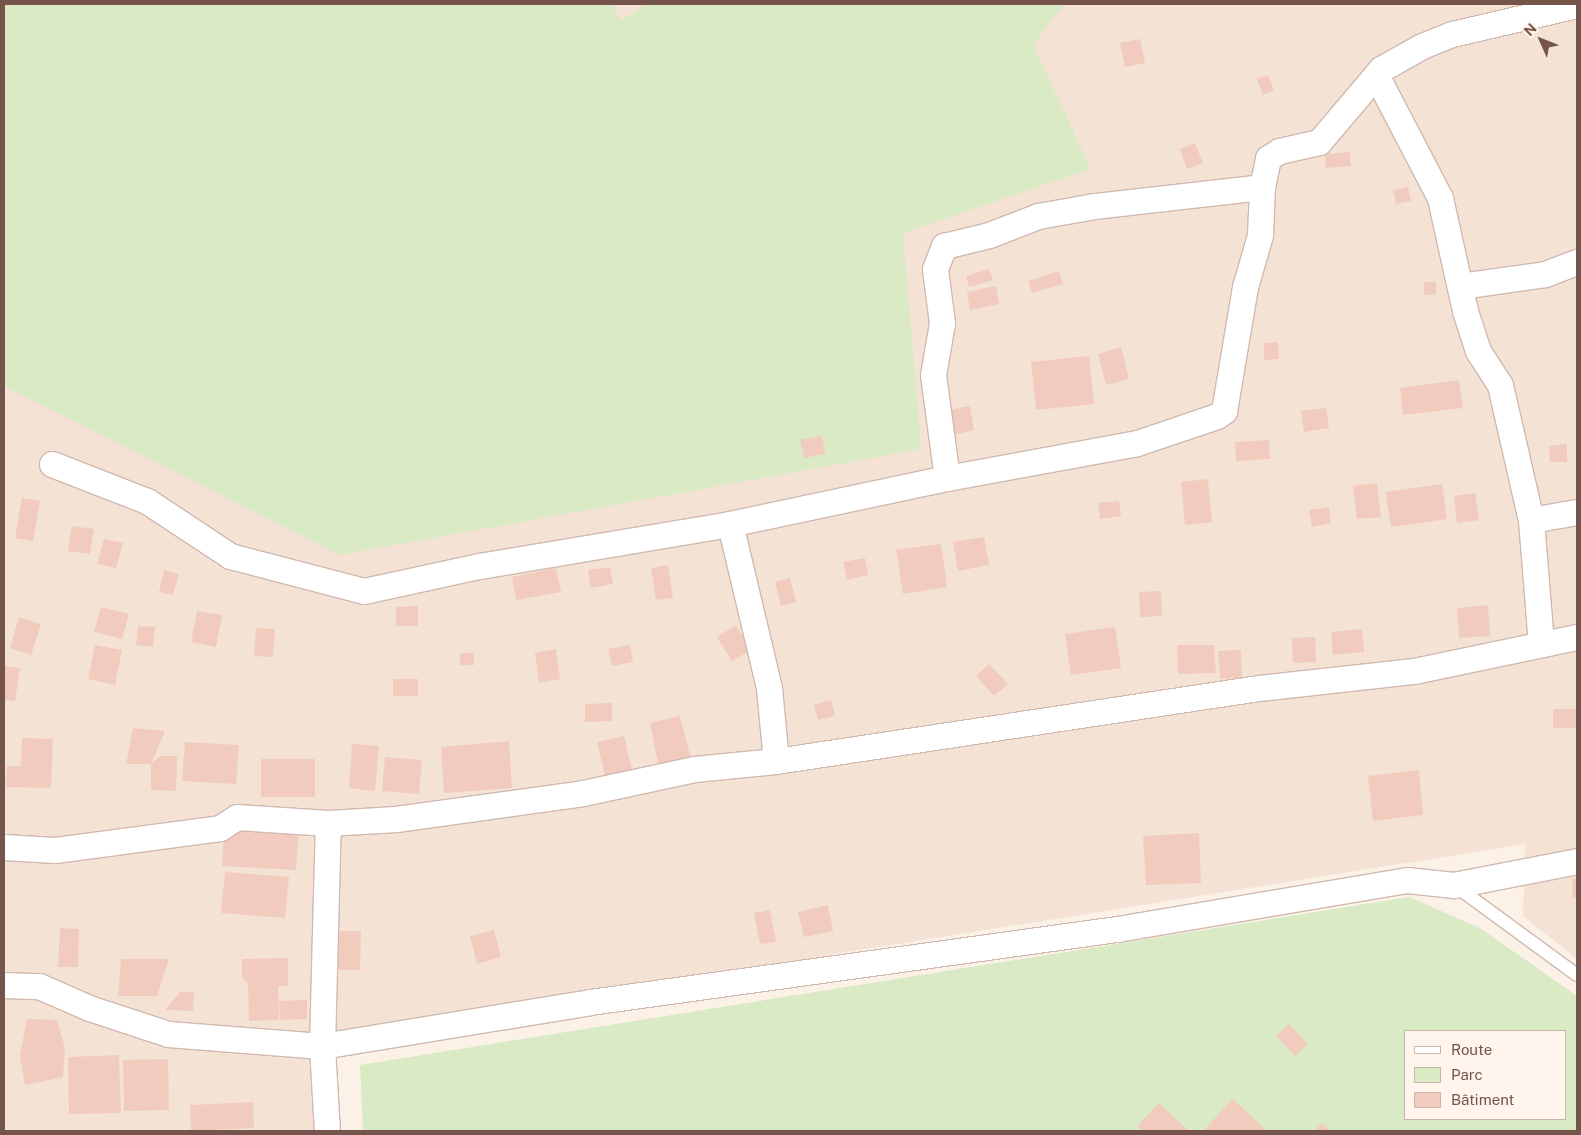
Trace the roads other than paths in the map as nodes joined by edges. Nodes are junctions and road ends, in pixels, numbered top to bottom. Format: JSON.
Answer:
{"nodes":[{"id":1,"x":1577,"y":5,"type":"edge"},
{"id":2,"x":1376,"y":75,"type":"junction"},
{"id":3,"x":1262,"y":187,"type":"junction"},
{"id":4,"x":1577,"y":262,"type":"edge"},
{"id":5,"x":1460,"y":286,"type":"junction"},
{"id":6,"x":52,"y":464,"type":"dead end"},
{"id":7,"x":946,"y":478,"type":"junction"},
{"id":8,"x":1577,"y":512,"type":"edge"},
{"id":9,"x":1531,"y":520,"type":"junction"},
{"id":10,"x":730,"y":524,"type":"junction"},
{"id":11,"x":1577,"y":637,"type":"edge"},
{"id":12,"x":1541,"y":643,"type":"junction"},
{"id":13,"x":776,"y":761,"type":"junction"},
{"id":14,"x":328,"y":823,"type":"junction"},
{"id":15,"x":4,"y":847,"type":"edge"},
{"id":16,"x":1577,"y":861,"type":"edge"},
{"id":17,"x":1454,"y":885,"type":"junction"},
{"id":18,"x":1577,"y":974,"type":"edge"},
{"id":19,"x":4,"y":985,"type":"edge"},
{"id":20,"x":322,"y":1046,"type":"junction"},
{"id":21,"x":327,"y":1131,"type":"edge"}],
"edges":[{"from":1,"to":2,"type":"street"},
{"from":2,"to":3,"type":"street"},
{"from":2,"to":5,"type":"street"},
{"from":3,"to":7,"type":"street"},
{"from":3,"to":7,"type":"street"},
{"from":4,"to":5,"type":"street"},
{"from":5,"to":9,"type":"street"},
{"from":6,"to":10,"type":"street"},
{"from":7,"to":10,"type":"street"},
{"from":8,"to":9,"type":"street"},
{"from":9,"to":12,"type":"street"},
{"from":10,"to":13,"type":"street"},
{"from":11,"to":12,"type":"street"},
{"from":12,"to":13,"type":"street"},
{"from":13,"to":14,"type":"street"},
{"from":14,"to":15,"type":"street"},
{"from":14,"to":20,"type":"street"},
{"from":16,"to":17,"type":"street"},
{"from":17,"to":18,"type":"lane"},
{"from":17,"to":20,"type":"street"},
{"from":19,"to":20,"type":"street"},
{"from":20,"to":21,"type":"street"}]}
